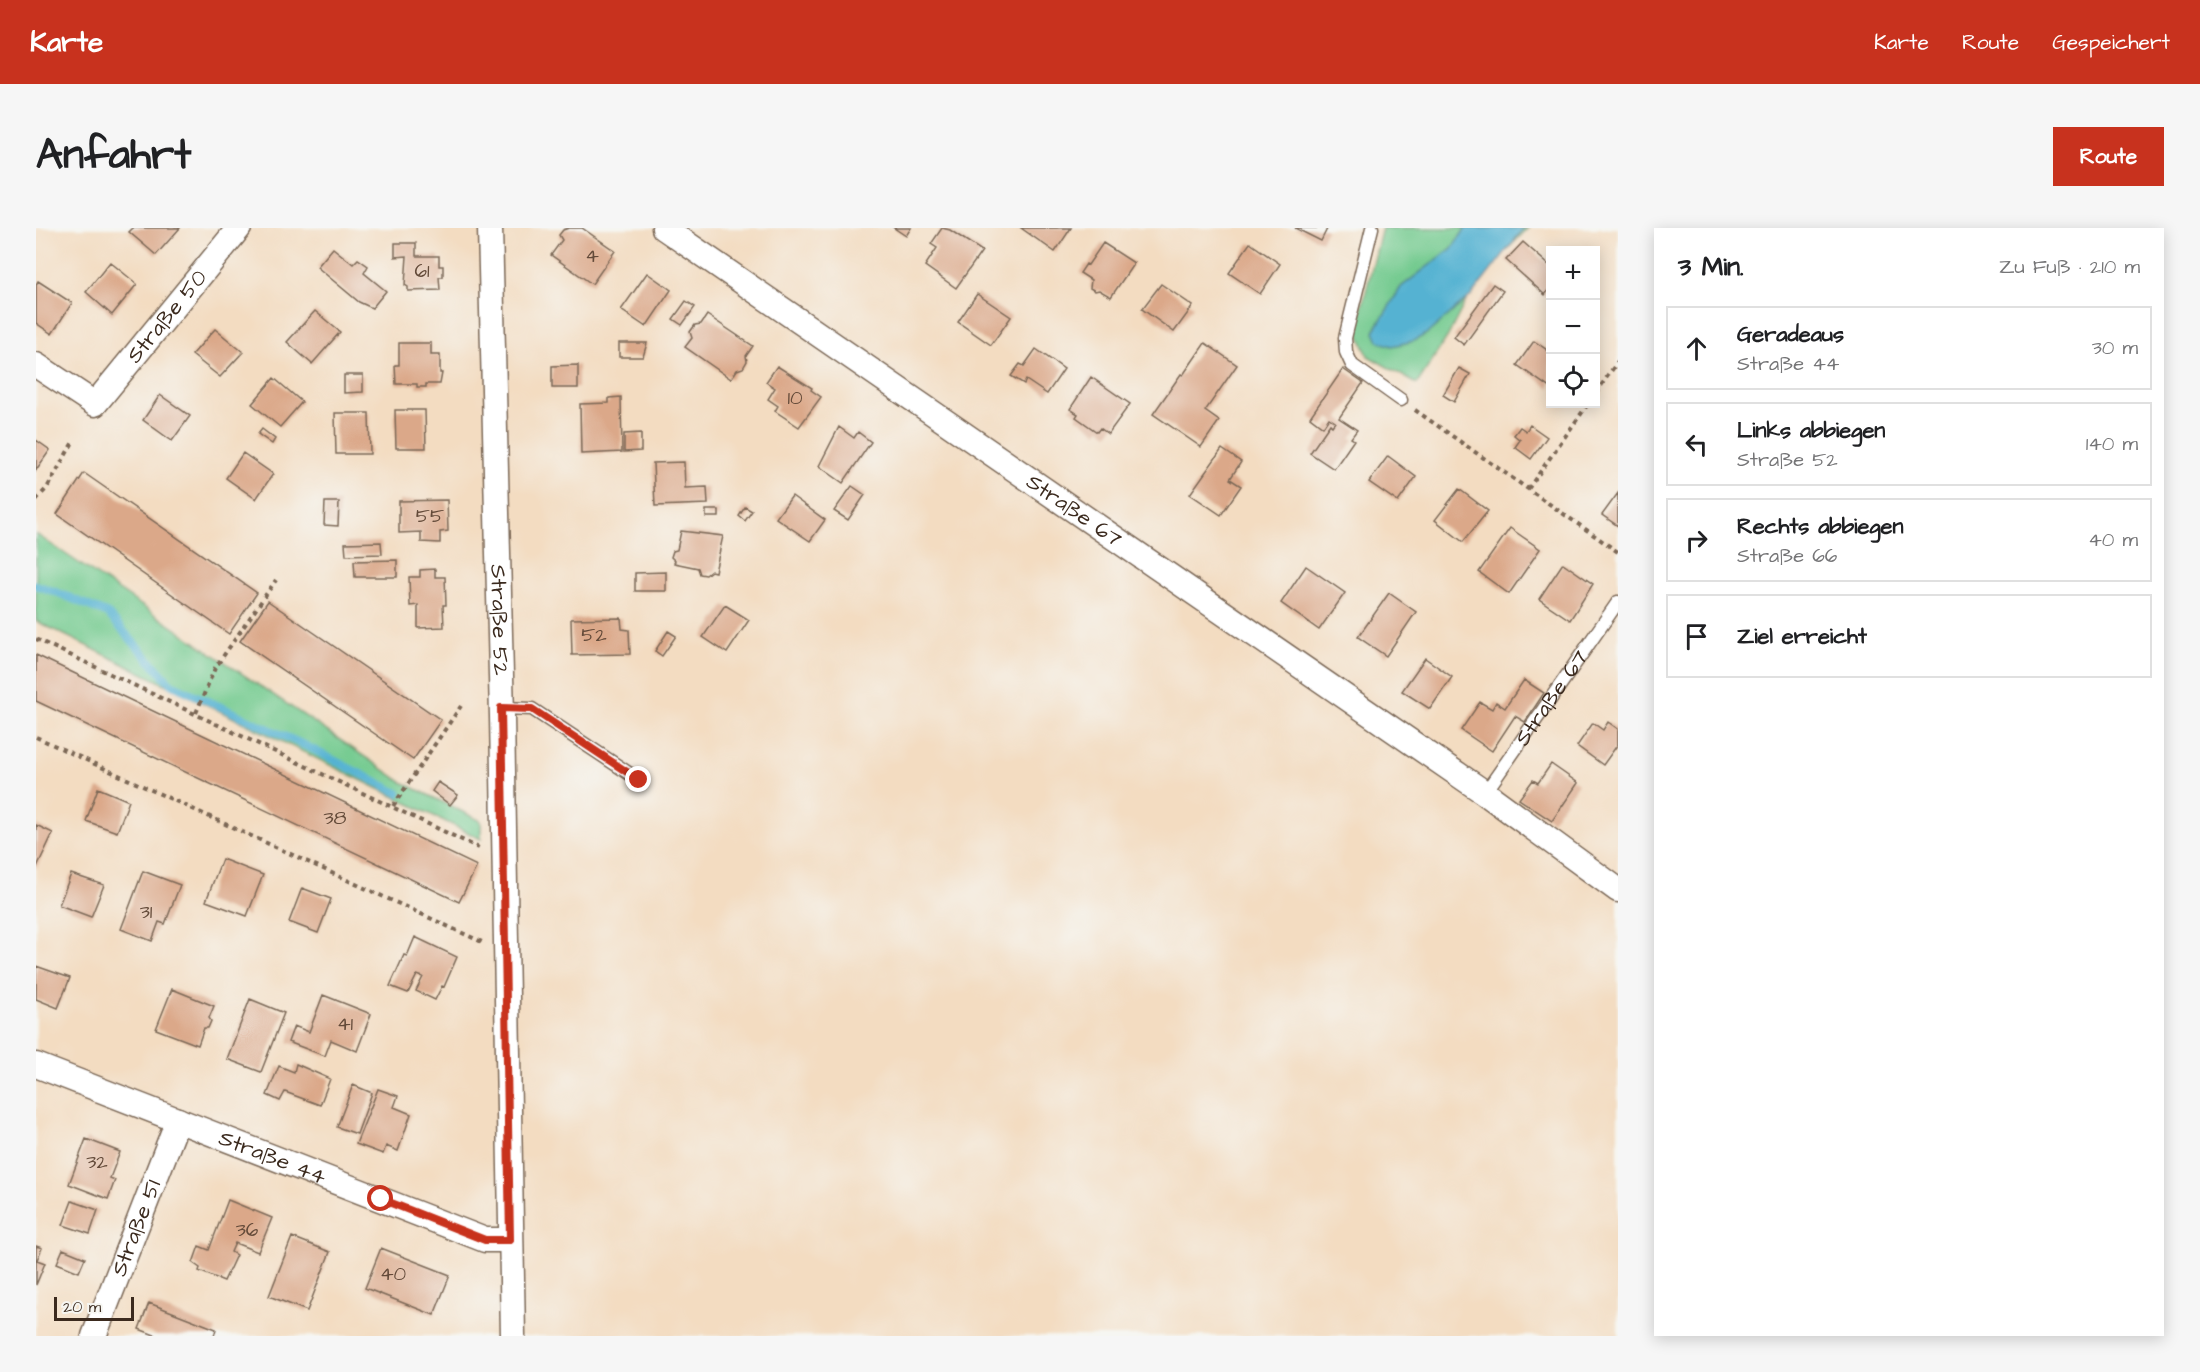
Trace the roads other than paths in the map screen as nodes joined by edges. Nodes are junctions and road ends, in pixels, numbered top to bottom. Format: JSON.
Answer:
{"nodes":[{"id":1,"x":239,"y":228,"type":"edge"},
{"id":2,"x":490,"y":228,"type":"edge"},
{"id":3,"x":664,"y":228,"type":"edge"},
{"id":4,"x":1372,"y":228,"type":"edge"},
{"id":5,"x":36,"y":365,"type":"edge"},
{"id":6,"x":1401,"y":400,"type":"road end"},
{"id":7,"x":1618,"y":602,"type":"edge"},
{"id":8,"x":501,"y":708,"type":"junction"},
{"id":9,"x":639,"y":780,"type":"dead end"},
{"id":10,"x":1485,"y":793,"type":"junction"},
{"id":11,"x":1618,"y":890,"type":"edge"},
{"id":12,"x":36,"y":1065,"type":"edge"},
{"id":13,"x":178,"y":1120,"type":"junction"},
{"id":14,"x":510,"y":1240,"type":"junction"},
{"id":15,"x":94,"y":1336,"type":"edge"},
{"id":16,"x":513,"y":1336,"type":"edge"}],
"edges":[{"from":1,"to":5,"type":"street","name":"Straße 50"},
{"from":2,"to":8,"type":"street","name":"Straße 52"},
{"from":3,"to":10,"type":"street","name":"Straße 67"},
{"from":4,"to":6,"type":"lane"},
{"from":7,"to":10,"type":"lane","name":"Straße 67"},
{"from":8,"to":9,"type":"lane"},
{"from":8,"to":14,"type":"street","name":"Straße 52"},
{"from":10,"to":11,"type":"street","name":"Straße 67"},
{"from":12,"to":13,"type":"street","name":"Straße 44"},
{"from":13,"to":14,"type":"street","name":"Straße 44"},
{"from":13,"to":15,"type":"street","name":"Straße 51"},
{"from":14,"to":16,"type":"street","name":"Straße 52"}]}
